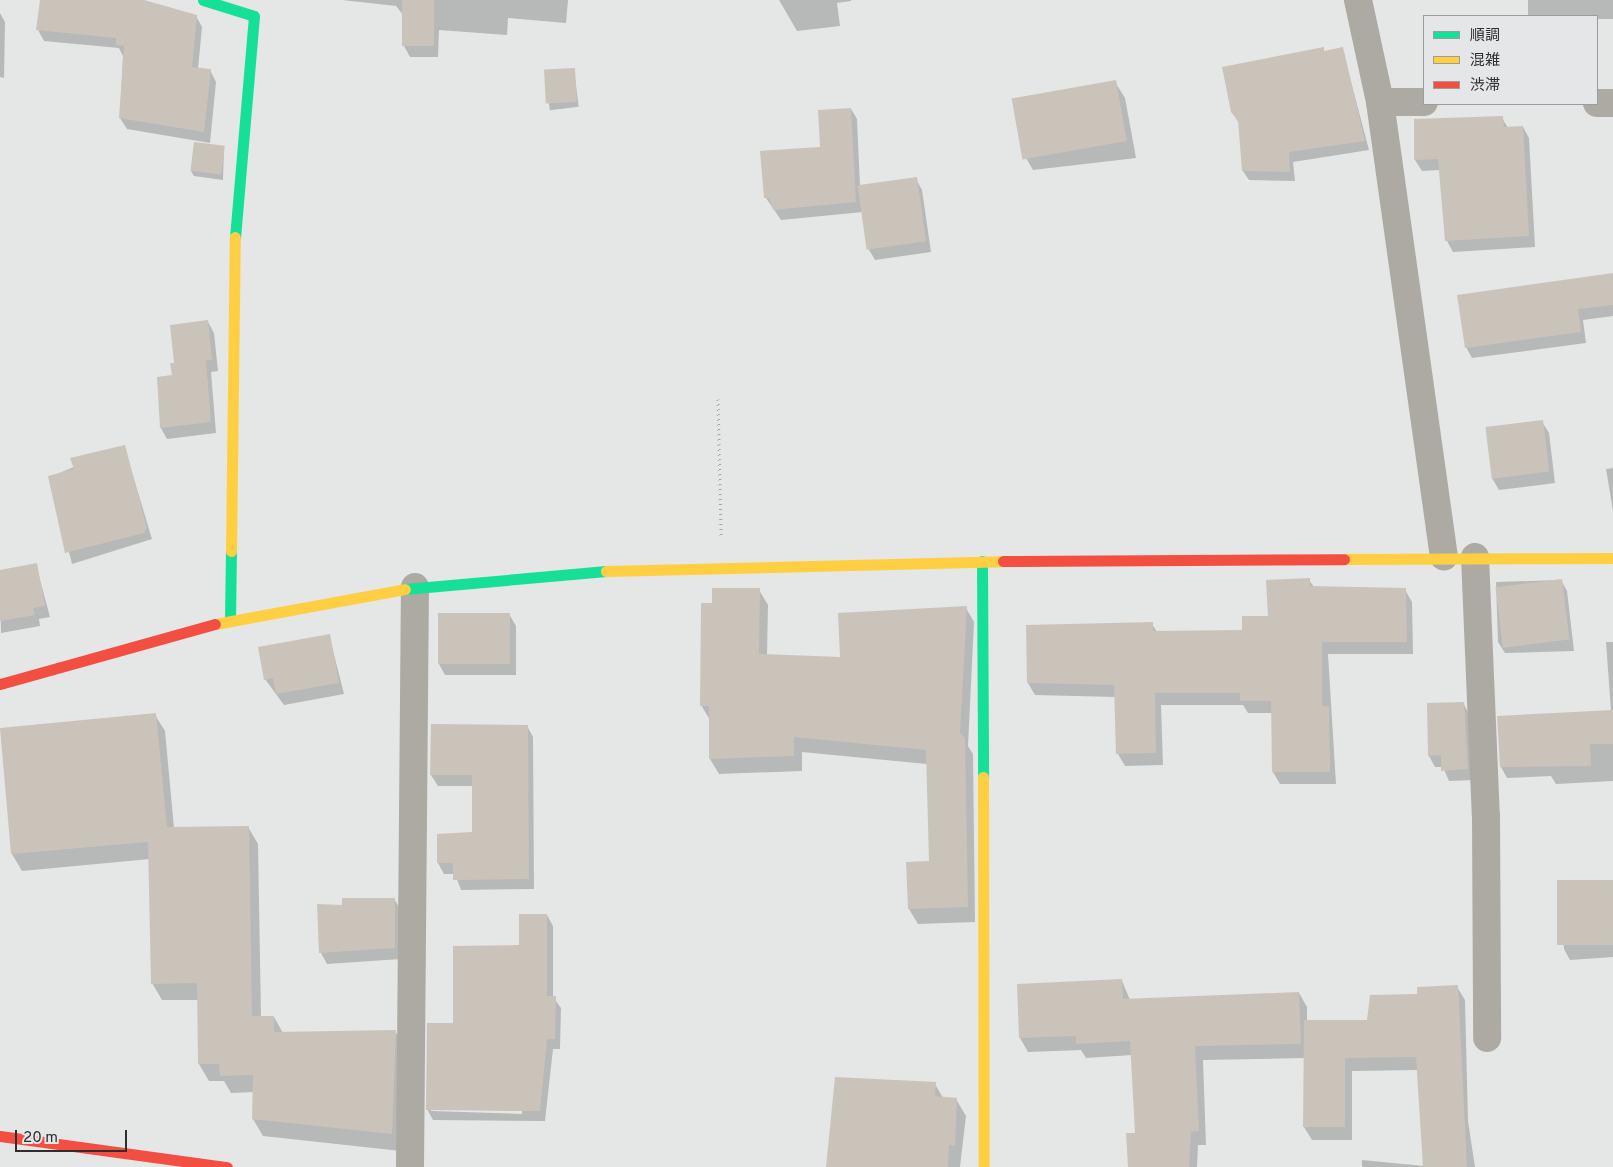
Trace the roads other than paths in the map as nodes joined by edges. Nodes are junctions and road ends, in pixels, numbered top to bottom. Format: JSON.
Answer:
{"nodes":[{"id":1,"x":203,"y":0,"type":"edge"},
{"id":2,"x":1358,"y":0,"type":"edge"},
{"id":3,"x":1380,"y":102,"type":"junction"},
{"id":4,"x":1423,"y":102,"type":"edge"},
{"id":5,"x":1598,"y":103,"type":"edge"},
{"id":6,"x":1613,"y":103,"type":"edge"},
{"id":7,"x":1444,"y":557,"type":"junction"},
{"id":8,"x":1475,"y":557,"type":"junction"},
{"id":9,"x":1613,"y":558,"type":"edge"},
{"id":10,"x":982,"y":561,"type":"junction"},
{"id":11,"x":415,"y":587,"type":"junction"},
{"id":12,"x":230,"y":620,"type":"junction"},
{"id":13,"x":0,"y":684,"type":"edge"},
{"id":14,"x":1487,"y":1038,"type":"dead end"},
{"id":15,"x":0,"y":1136,"type":"edge"},
{"id":16,"x":227,"y":1167,"type":"edge"},
{"id":17,"x":410,"y":1167,"type":"edge"},
{"id":18,"x":984,"y":1167,"type":"edge"}],
"edges":[{"from":1,"to":12,"type":"main road"},
{"from":2,"to":3,"type":"street"},
{"from":3,"to":4,"type":"street"},
{"from":3,"to":7,"type":"street"},
{"from":5,"to":6,"type":"street"},
{"from":7,"to":8,"type":"main road"},
{"from":7,"to":10,"type":"main road"},
{"from":8,"to":9,"type":"main road"},
{"from":8,"to":14,"type":"street"},
{"from":10,"to":11,"type":"main road"},
{"from":10,"to":18,"type":"main road"},
{"from":11,"to":12,"type":"main road"},
{"from":11,"to":17,"type":"street"},
{"from":12,"to":13,"type":"main road"},
{"from":15,"to":16,"type":"main road"}]}
